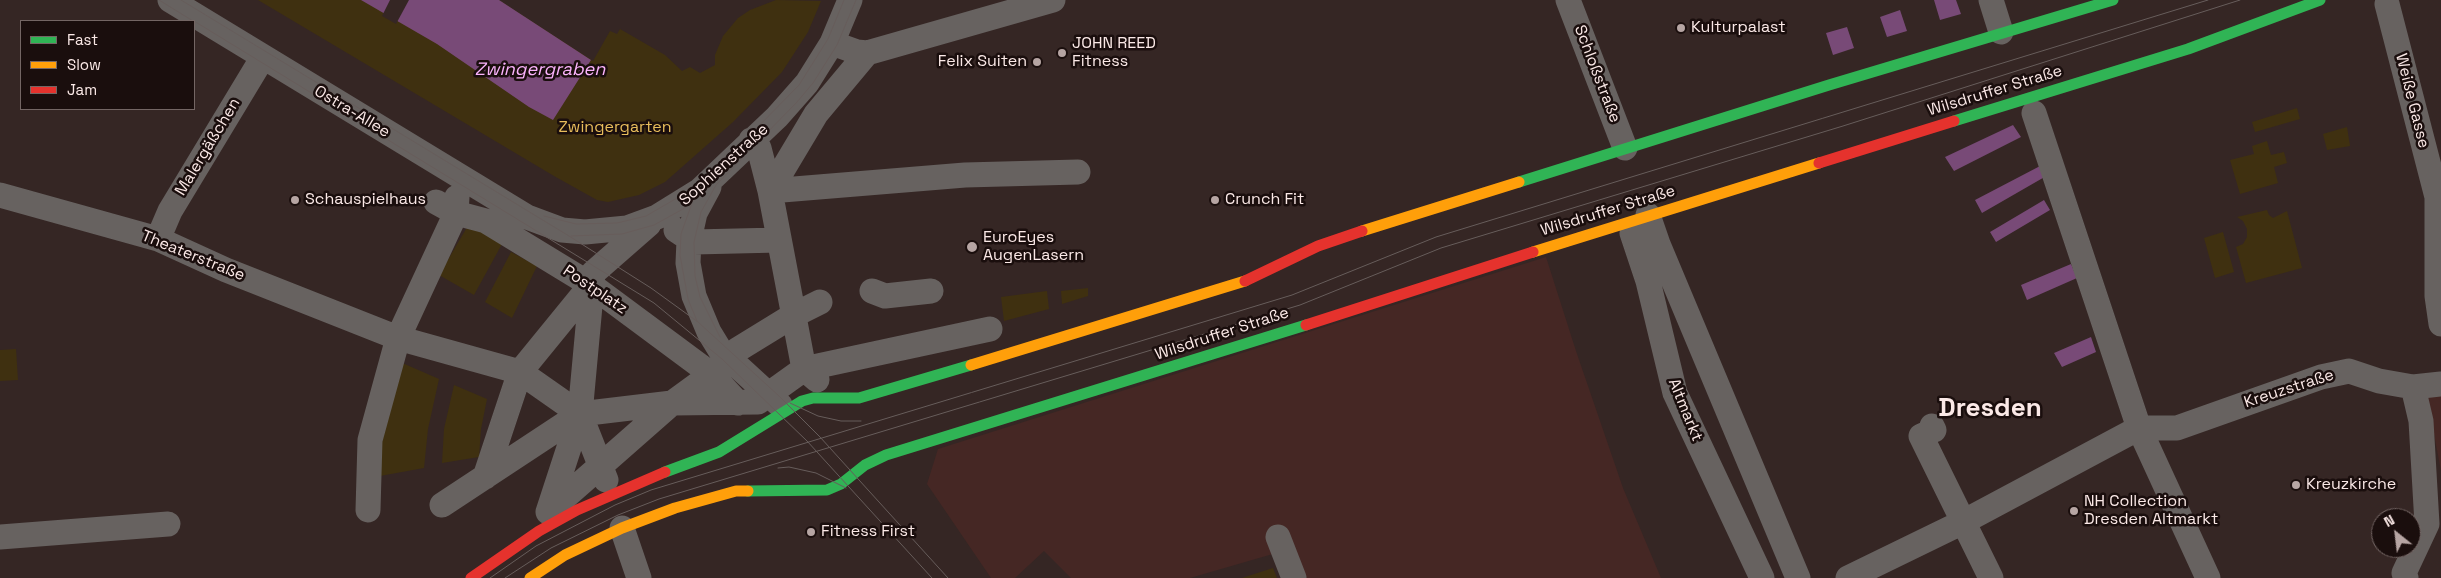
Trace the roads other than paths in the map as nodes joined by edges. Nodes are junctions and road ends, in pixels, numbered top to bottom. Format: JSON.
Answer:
{"nodes":[{"id":1,"x":170,"y":0,"type":"edge"},
{"id":2,"x":850,"y":0,"type":"edge"},
{"id":3,"x":1053,"y":0,"type":"edge"},
{"id":4,"x":1568,"y":0,"type":"edge"},
{"id":5,"x":1991,"y":0,"type":"edge"},
{"id":6,"x":2113,"y":0,"type":"edge"},
{"id":7,"x":2320,"y":0,"type":"edge"},
{"id":8,"x":2387,"y":4,"type":"dead end"},
{"id":9,"x":2001,"y":32,"type":"junction"},
{"id":10,"x":832,"y":43,"type":"junction"},
{"id":11,"x":867,"y":53,"type":"junction"},
{"id":12,"x":263,"y":57,"type":"junction"},
{"id":13,"x":2034,"y":113,"type":"dead end"},
{"id":14,"x":816,"y":114,"type":"junction"},
{"id":15,"x":755,"y":144,"type":"junction"},
{"id":16,"x":1625,"y":148,"type":"junction"},
{"id":17,"x":726,"y":166,"type":"junction"},
{"id":18,"x":1078,"y":172,"type":"dead end"},
{"id":19,"x":462,"y":179,"type":"junction"},
{"id":20,"x":770,"y":191,"type":"junction"},
{"id":21,"x":0,"y":194,"type":"edge"},
{"id":22,"x":2439,"y":197,"type":"edge"},
{"id":23,"x":446,"y":208,"type":"junction"},
{"id":24,"x":657,"y":217,"type":"junction"},
{"id":25,"x":535,"y":221,"type":"joint"},
{"id":26,"x":1640,"y":224,"type":"junction"},
{"id":27,"x":158,"y":239,"type":"junction"},
{"id":28,"x":689,"y":240,"type":"junction"},
{"id":29,"x":779,"y":240,"type":"junction"},
{"id":30,"x":592,"y":279,"type":"junction"},
{"id":31,"x":931,"y":291,"type":"dead end"},
{"id":32,"x":880,"y":298,"type":"dead end"},
{"id":33,"x":820,"y":302,"type":"dead end"},
{"id":34,"x":794,"y":315,"type":"junction"},
{"id":35,"x":2441,"y":324,"type":"edge"},
{"id":36,"x":990,"y":329,"type":"dead end"},
{"id":37,"x":382,"y":331,"type":"junction"},
{"id":38,"x":720,"y":367,"type":"junction"},
{"id":39,"x":520,"y":372,"type":"junction"},
{"id":40,"x":811,"y":375,"type":"junction"},
{"id":41,"x":2441,"y":384,"type":"edge"},
{"id":42,"x":2413,"y":387,"type":"junction"},
{"id":43,"x":776,"y":402,"type":"junction"},
{"id":44,"x":672,"y":403,"type":"junction"},
{"id":45,"x":738,"y":403,"type":"junction"},
{"id":46,"x":580,"y":414,"type":"junction"},
{"id":47,"x":1931,"y":423,"type":"dead end"},
{"id":48,"x":2139,"y":428,"type":"junction"},
{"id":49,"x":600,"y":466,"type":"junction"},
{"id":50,"x":485,"y":477,"type":"junction"},
{"id":51,"x":611,"y":494,"type":"junction"},
{"id":52,"x":442,"y":505,"type":"dead end"},
{"id":53,"x":368,"y":510,"type":"dead end"},
{"id":54,"x":552,"y":517,"type":"junction"},
{"id":55,"x":1963,"y":522,"type":"junction"},
{"id":56,"x":168,"y":524,"type":"dead end"},
{"id":57,"x":622,"y":528,"type":"junction"},
{"id":58,"x":0,"y":536,"type":"edge"},
{"id":59,"x":1278,"y":537,"type":"dead end"},
{"id":60,"x":2405,"y":576,"type":"edge"},
{"id":61,"x":471,"y":578,"type":"edge"},
{"id":62,"x":530,"y":578,"type":"edge"},
{"id":63,"x":639,"y":578,"type":"edge"},
{"id":64,"x":1294,"y":578,"type":"edge"},
{"id":65,"x":1762,"y":578,"type":"edge"},
{"id":66,"x":1798,"y":578,"type":"edge"},
{"id":67,"x":1848,"y":578,"type":"edge"},
{"id":68,"x":1991,"y":578,"type":"edge"},
{"id":69,"x":2208,"y":578,"type":"edge"}],
"edges":[{"from":1,"to":12,"type":"street","name":"Ostra-Allee"},
{"from":2,"to":10,"type":"street","name":"Sophienstraße"},
{"from":3,"to":11,"type":"street"},
{"from":4,"to":16,"type":"street","name":"Schloßstraße"},
{"from":5,"to":9,"type":"street"},
{"from":6,"to":9,"type":"street"},
{"from":7,"to":26,"type":"street","name":"Wilsdruffer Straße"},
{"from":8,"to":22,"type":"street","name":"Weiße Gasse"},
{"from":9,"to":16,"type":"street"},
{"from":10,"to":11,"type":"street"},
{"from":10,"to":15,"type":"street","name":"Sophienstraße"},
{"from":11,"to":14,"type":"street"},
{"from":12,"to":19,"type":"street","name":"Ostra-Allee"},
{"from":12,"to":27,"type":"street","name":"Malergäßchen"},
{"from":13,"to":48,"type":"street"},
{"from":14,"to":15,"type":"street"},
{"from":14,"to":20,"type":"street"},
{"from":15,"to":17,"type":"street","name":"Sophienstraße"},
{"from":15,"to":20,"type":"street"},
{"from":16,"to":43,"type":"street"},
{"from":17,"to":24,"type":"street","name":"Sophienstraße"},
{"from":17,"to":28,"type":"street","name":"Postplatz"},
{"from":18,"to":20,"type":"street"},
{"from":19,"to":23,"type":"street"},
{"from":19,"to":25,"type":"street","name":"Ostra-Allee"},
{"from":20,"to":29,"type":"street"},
{"from":21,"to":27,"type":"street","name":"Theaterstraße"},
{"from":22,"to":35,"type":"street","name":"Weiße Gasse"},
{"from":23,"to":30,"type":"street","name":"Postplatz"},
{"from":23,"to":37,"type":"street"},
{"from":24,"to":25,"type":"street","name":"Sophienstraße"},
{"from":24,"to":28,"type":"street"},
{"from":24,"to":30,"type":"street","name":"Postplatz"},
{"from":26,"to":57,"type":"street","name":"Wilsdruffer Straße"},
{"from":26,"to":65,"type":"street","name":"Altmarkt"},
{"from":26,"to":66,"type":"street"},
{"from":27,"to":37,"type":"street","name":"Theaterstraße"},
{"from":28,"to":29,"type":"street"},
{"from":28,"to":38,"type":"street","name":"Postplatz"},
{"from":29,"to":34,"type":"street"},
{"from":30,"to":38,"type":"street","name":"Postplatz"},
{"from":30,"to":39,"type":"street"},
{"from":30,"to":46,"type":"street"},
{"from":31,"to":32,"type":"street"},
{"from":33,"to":34,"type":"street"},
{"from":34,"to":38,"type":"street"},
{"from":34,"to":40,"type":"street"},
{"from":36,"to":40,"type":"street"},
{"from":37,"to":39,"type":"street","name":"Theaterstraße"},
{"from":37,"to":53,"type":"street"},
{"from":38,"to":43,"type":"street","name":"Postplatz"},
{"from":38,"to":44,"type":"street"},
{"from":38,"to":45,"type":"street","name":"Postplatz"},
{"from":39,"to":46,"type":"street","name":"Theaterstraße"},
{"from":39,"to":50,"type":"street"},
{"from":40,"to":43,"type":"street"},
{"from":41,"to":42,"type":"street","name":"Kreuzstraße"},
{"from":42,"to":48,"type":"street","name":"Kreuzstraße"},
{"from":42,"to":60,"type":"street"},
{"from":43,"to":45,"type":"street"},
{"from":43,"to":51,"type":"street"},
{"from":44,"to":45,"type":"street"},
{"from":44,"to":46,"type":"street"},
{"from":44,"to":49,"type":"street"},
{"from":46,"to":49,"type":"street"},
{"from":46,"to":50,"type":"street"},
{"from":46,"to":54,"type":"street"},
{"from":47,"to":55,"type":"street"},
{"from":48,"to":55,"type":"street"},
{"from":48,"to":69,"type":"street"},
{"from":49,"to":51,"type":"street"},
{"from":49,"to":54,"type":"street"},
{"from":50,"to":52,"type":"street"},
{"from":51,"to":54,"type":"street"},
{"from":54,"to":61,"type":"street"},
{"from":55,"to":67,"type":"street"},
{"from":55,"to":68,"type":"street"},
{"from":56,"to":58,"type":"street"},
{"from":57,"to":62,"type":"street"},
{"from":57,"to":63,"type":"street"},
{"from":59,"to":64,"type":"street"}]}
